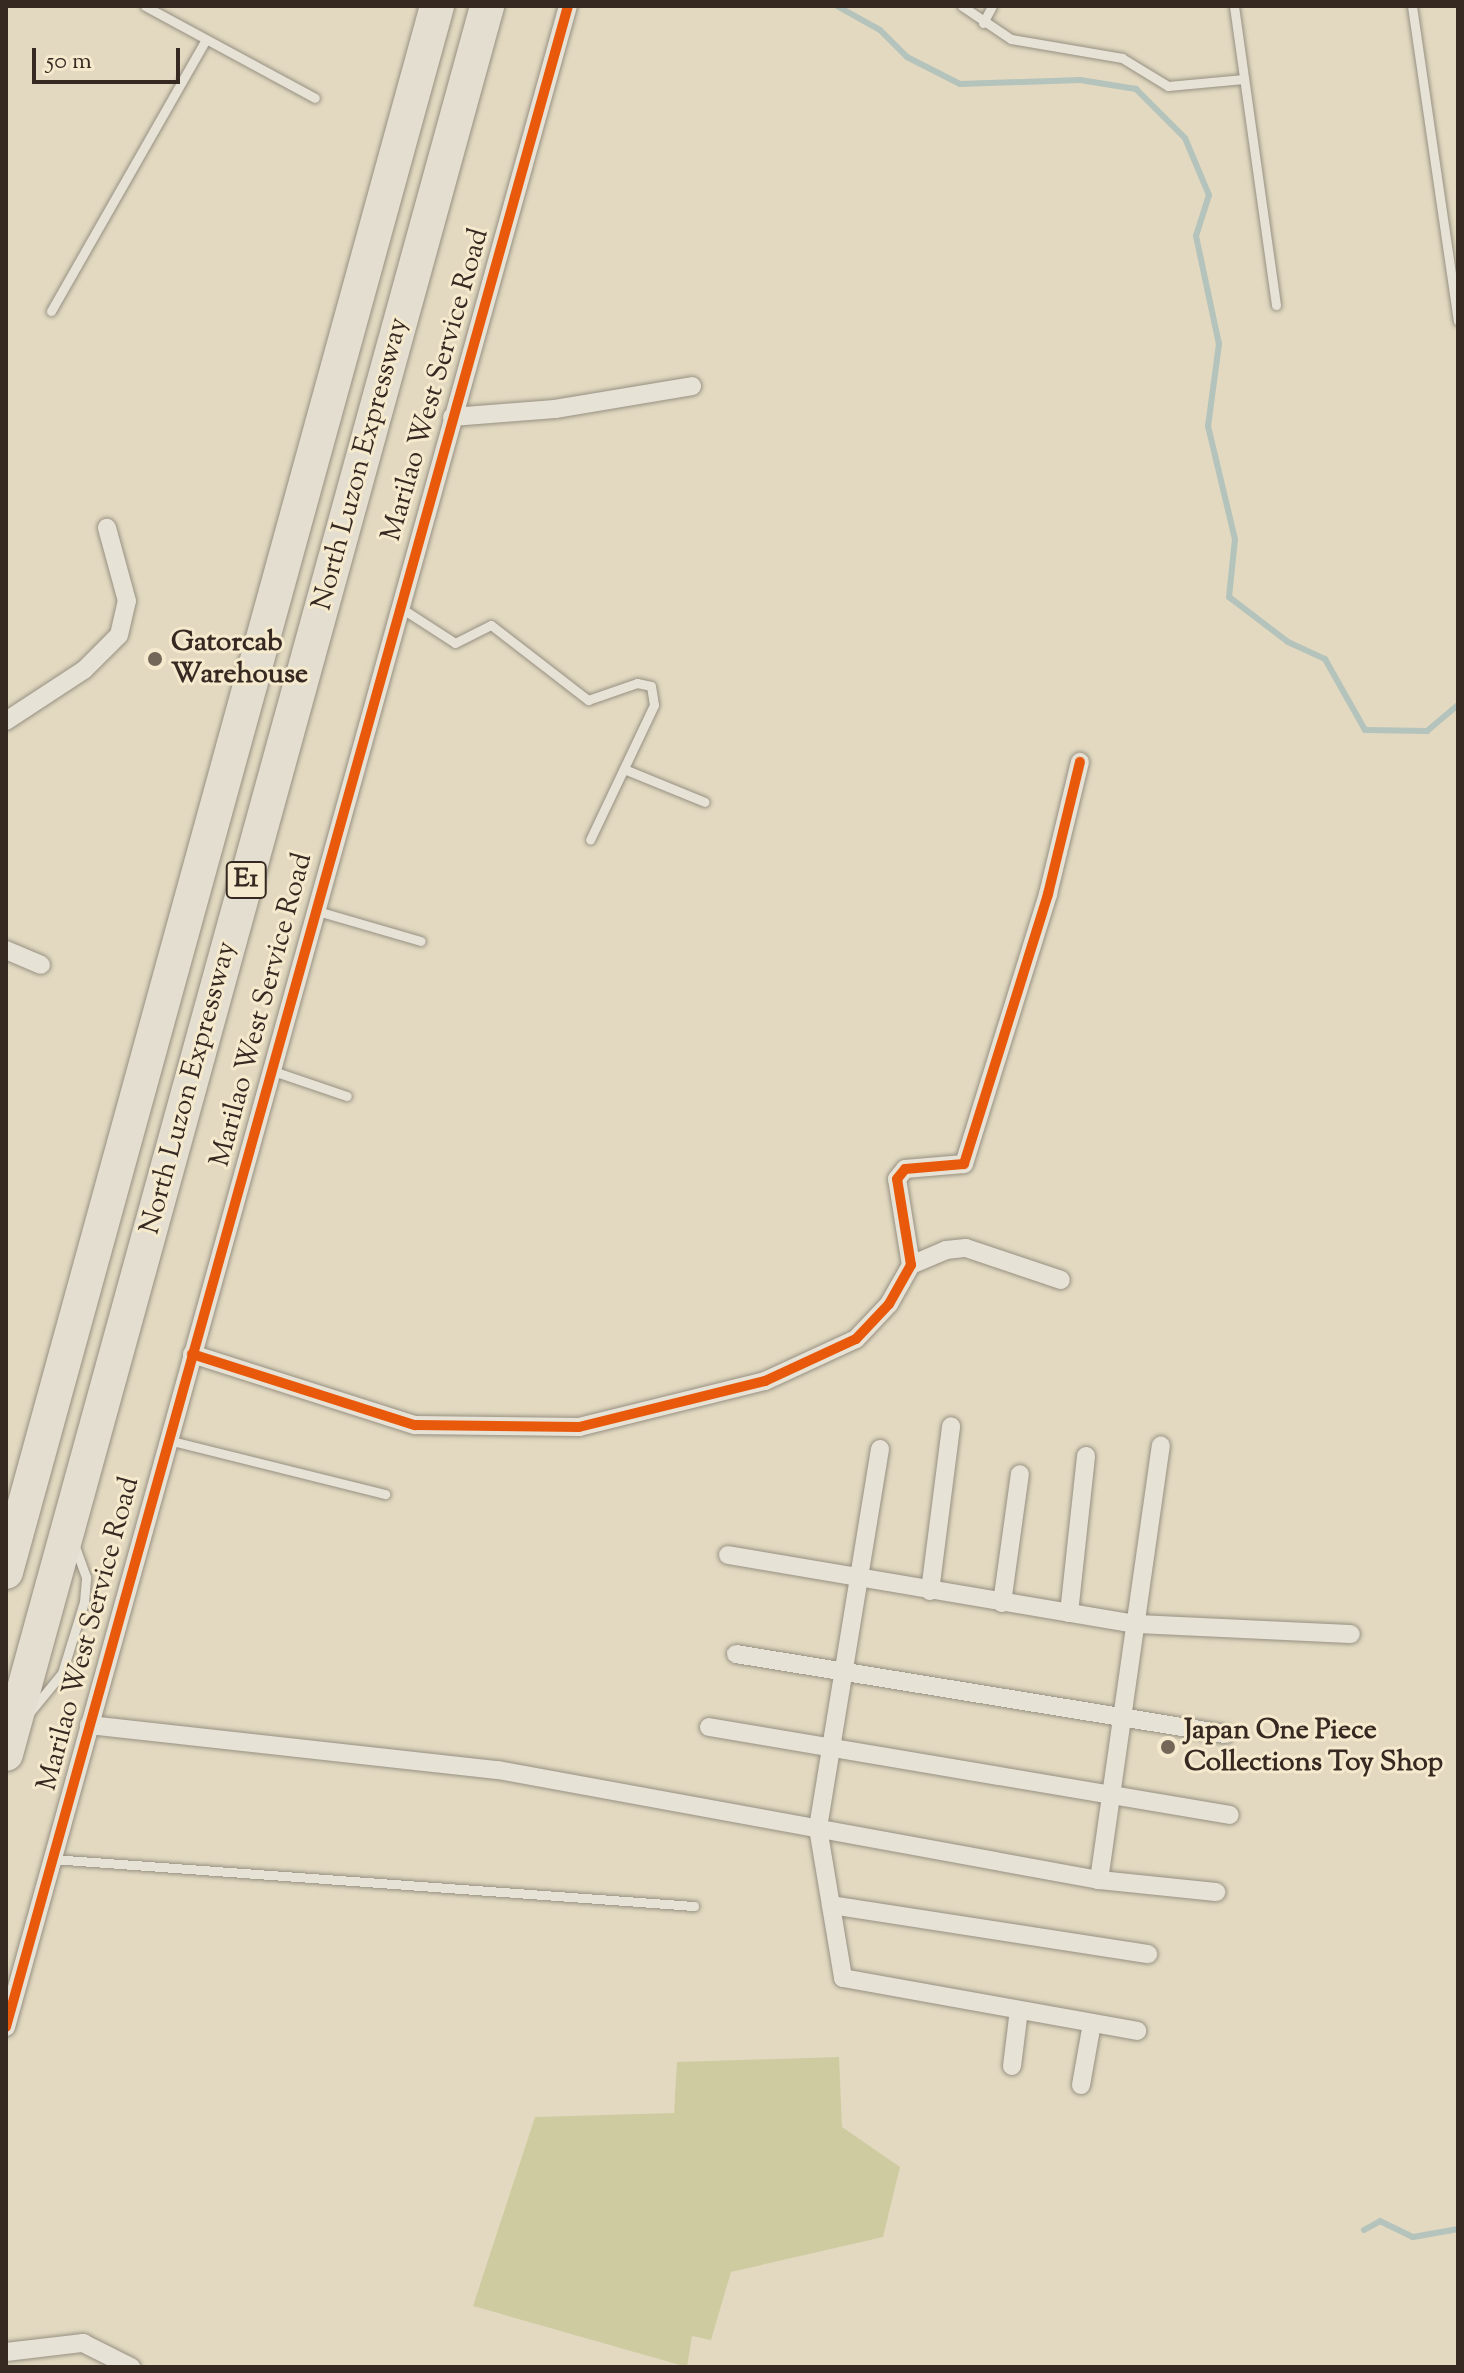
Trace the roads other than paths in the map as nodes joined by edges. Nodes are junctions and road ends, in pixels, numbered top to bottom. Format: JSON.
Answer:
{"nodes":[{"id":1,"x":145,"y":6,"type":"edge"},
{"id":2,"x":437,"y":6,"type":"edge"},
{"id":3,"x":487,"y":6,"type":"edge"},
{"id":4,"x":568,"y":6,"type":"edge"},
{"id":5,"x":962,"y":6,"type":"edge"},
{"id":6,"x":992,"y":6,"type":"edge"},
{"id":7,"x":1234,"y":6,"type":"edge"},
{"id":8,"x":1412,"y":6,"type":"edge"},
{"id":9,"x":983,"y":23,"type":"junction"},
{"id":10,"x":205,"y":41,"type":"junction"},
{"id":11,"x":1244,"y":79,"type":"junction"},
{"id":12,"x":315,"y":98,"type":"dead end"},
{"id":13,"x":1276,"y":305,"type":"dead end"},
{"id":14,"x":51,"y":311,"type":"dead end"},
{"id":15,"x":1458,"y":321,"type":"edge"},
{"id":16,"x":692,"y":386,"type":"dead end"},
{"id":17,"x":452,"y":417,"type":"junction"},
{"id":18,"x":107,"y":528,"type":"dead end"},
{"id":19,"x":398,"y":606,"type":"junction"},
{"id":20,"x":6,"y":721,"type":"edge"},
{"id":21,"x":1080,"y":762,"type":"dead end"},
{"id":22,"x":624,"y":769,"type":"junction"},
{"id":23,"x":705,"y":802,"type":"dead end"},
{"id":24,"x":590,"y":840,"type":"dead end"},
{"id":25,"x":314,"y":910,"type":"junction"},
{"id":26,"x":421,"y":941,"type":"dead end"},
{"id":27,"x":6,"y":950,"type":"edge"},
{"id":28,"x":41,"y":965,"type":"dead end"},
{"id":29,"x":270,"y":1070,"type":"junction"},
{"id":30,"x":347,"y":1096,"type":"dead end"},
{"id":31,"x":911,"y":1265,"type":"junction"},
{"id":32,"x":1061,"y":1280,"type":"dead end"},
{"id":33,"x":192,"y":1354,"type":"junction"},
{"id":34,"x":951,"y":1426,"type":"dead end"},
{"id":35,"x":168,"y":1440,"type":"junction"},
{"id":36,"x":1161,"y":1445,"type":"dead end"},
{"id":37,"x":880,"y":1449,"type":"dead end"},
{"id":38,"x":1086,"y":1456,"type":"dead end"},
{"id":39,"x":1020,"y":1474,"type":"dead end"},
{"id":40,"x":385,"y":1494,"type":"dead end"},
{"id":41,"x":728,"y":1555,"type":"dead end"},
{"id":42,"x":6,"y":1572,"type":"edge"},
{"id":43,"x":859,"y":1579,"type":"junction"},
{"id":44,"x":930,"y":1591,"type":"junction"},
{"id":45,"x":1002,"y":1603,"type":"junction"},
{"id":46,"x":1069,"y":1613,"type":"junction"},
{"id":47,"x":1136,"y":1624,"type":"junction"},
{"id":48,"x":1351,"y":1634,"type":"dead end"},
{"id":49,"x":736,"y":1654,"type":"dead end"},
{"id":50,"x":842,"y":1672,"type":"junction"},
{"id":51,"x":1122,"y":1719,"type":"junction"},
{"id":52,"x":89,"y":1725,"type":"junction"},
{"id":53,"x":709,"y":1727,"type":"dead end"},
{"id":54,"x":1226,"y":1734,"type":"dead end"},
{"id":55,"x":9,"y":1744,"type":"edge"},
{"id":56,"x":830,"y":1748,"type":"junction"},
{"id":57,"x":1111,"y":1794,"type":"junction"},
{"id":58,"x":1230,"y":1815,"type":"dead end"},
{"id":59,"x":818,"y":1828,"type":"junction"},
{"id":60,"x":52,"y":1859,"type":"junction"},
{"id":61,"x":1099,"y":1880,"type":"junction"},
{"id":62,"x":1216,"y":1892,"type":"dead end"},
{"id":63,"x":831,"y":1905,"type":"junction"},
{"id":64,"x":694,"y":1906,"type":"dead end"},
{"id":65,"x":1148,"y":1954,"type":"dead end"},
{"id":66,"x":1019,"y":2010,"type":"junction"},
{"id":67,"x":1092,"y":2023,"type":"junction"},
{"id":68,"x":6,"y":2027,"type":"edge"},
{"id":69,"x":1137,"y":2031,"type":"dead end"},
{"id":70,"x":1012,"y":2066,"type":"dead end"},
{"id":71,"x":1081,"y":2085,"type":"dead end"},
{"id":72,"x":6,"y":2352,"type":"edge"},
{"id":73,"x":131,"y":2367,"type":"edge"}],
"edges":[{"from":1,"to":10,"type":"lane"},
{"from":2,"to":42,"type":"highway","name":"North Luzon Expressway","number":"E1"},
{"from":3,"to":55,"type":"highway","name":"North Luzon Expressway","number":"E1"},
{"from":4,"to":17,"type":"street","name":"Marilao West Service Road"},
{"from":5,"to":9,"type":"lane"},
{"from":6,"to":9,"type":"lane"},
{"from":7,"to":11,"type":"lane"},
{"from":8,"to":15,"type":"lane"},
{"from":9,"to":11,"type":"lane"},
{"from":10,"to":12,"type":"lane"},
{"from":10,"to":14,"type":"lane"},
{"from":11,"to":13,"type":"lane"},
{"from":16,"to":17,"type":"street"},
{"from":17,"to":19,"type":"street","name":"Marilao West Service Road"},
{"from":18,"to":20,"type":"street"},
{"from":19,"to":22,"type":"lane"},
{"from":19,"to":25,"type":"street","name":"Marilao West Service Road"},
{"from":21,"to":31,"type":"street"},
{"from":22,"to":23,"type":"lane"},
{"from":22,"to":24,"type":"lane"},
{"from":25,"to":26,"type":"lane"},
{"from":25,"to":29,"type":"street","name":"Marilao West Service Road"},
{"from":27,"to":28,"type":"street"},
{"from":29,"to":30,"type":"lane"},
{"from":29,"to":33,"type":"street","name":"Marilao West Service Road"},
{"from":31,"to":32,"type":"street"},
{"from":31,"to":33,"type":"street"},
{"from":33,"to":35,"type":"street","name":"Marilao West Service Road"},
{"from":34,"to":44,"type":"street"},
{"from":35,"to":40,"type":"lane"},
{"from":35,"to":52,"type":"street","name":"Marilao West Service Road"},
{"from":36,"to":47,"type":"street"},
{"from":37,"to":43,"type":"street"},
{"from":38,"to":46,"type":"street"},
{"from":39,"to":45,"type":"street"},
{"from":41,"to":43,"type":"street"},
{"from":43,"to":44,"type":"street"},
{"from":43,"to":50,"type":"street"},
{"from":44,"to":45,"type":"street"},
{"from":45,"to":46,"type":"street"},
{"from":46,"to":47,"type":"street"},
{"from":47,"to":48,"type":"street"},
{"from":47,"to":51,"type":"street"},
{"from":49,"to":50,"type":"street"},
{"from":50,"to":51,"type":"street"},
{"from":50,"to":56,"type":"street"},
{"from":51,"to":54,"type":"street"},
{"from":51,"to":57,"type":"street"},
{"from":52,"to":59,"type":"street"},
{"from":52,"to":60,"type":"street","name":"Marilao West Service Road"},
{"from":53,"to":56,"type":"street"},
{"from":56,"to":57,"type":"street"},
{"from":56,"to":59,"type":"street"},
{"from":57,"to":58,"type":"street"},
{"from":57,"to":61,"type":"street"},
{"from":59,"to":61,"type":"street"},
{"from":59,"to":63,"type":"street"},
{"from":60,"to":64,"type":"lane"},
{"from":60,"to":68,"type":"street","name":"Marilao West Service Road"},
{"from":61,"to":62,"type":"street"},
{"from":63,"to":65,"type":"street"},
{"from":63,"to":66,"type":"street"},
{"from":66,"to":67,"type":"street"},
{"from":66,"to":70,"type":"street"},
{"from":67,"to":69,"type":"street"},
{"from":67,"to":71,"type":"street"},
{"from":72,"to":73,"type":"street"}]}
